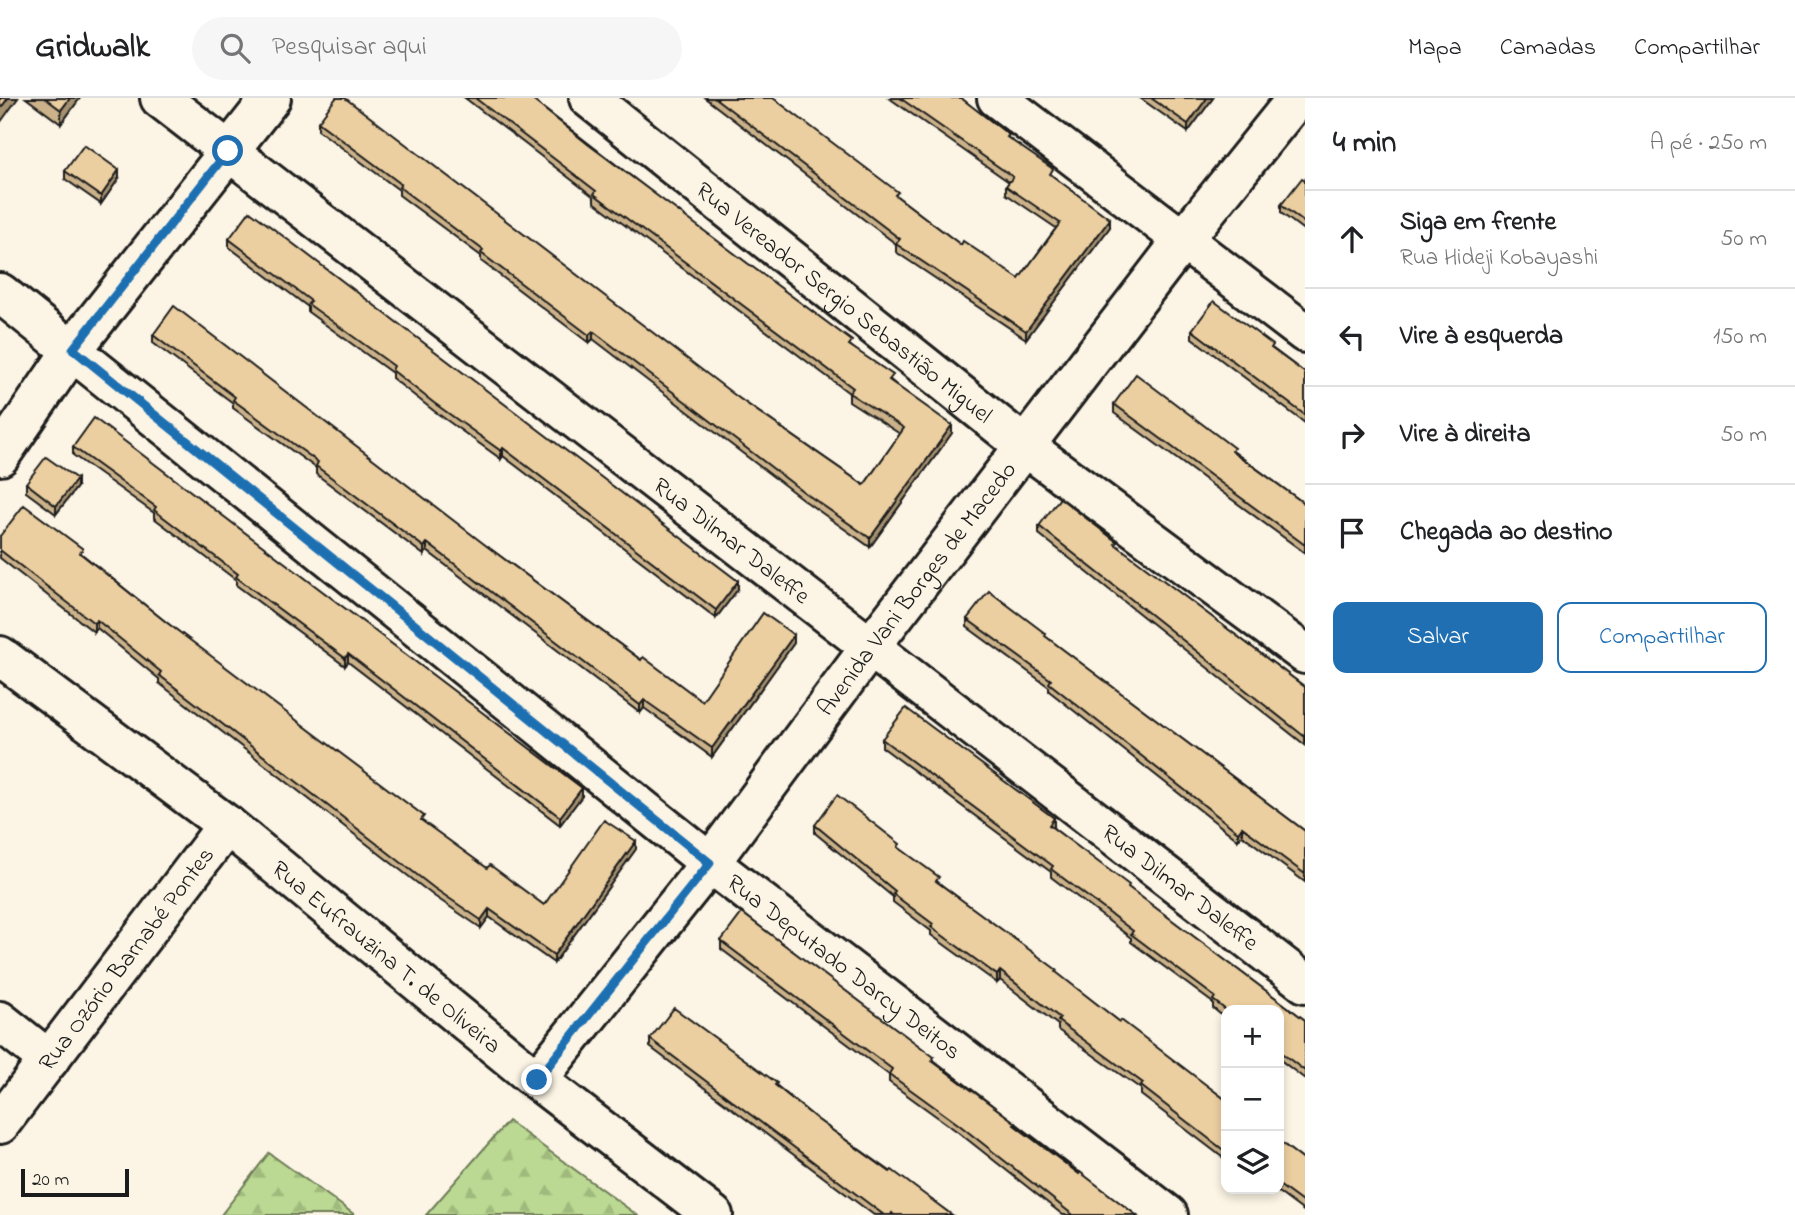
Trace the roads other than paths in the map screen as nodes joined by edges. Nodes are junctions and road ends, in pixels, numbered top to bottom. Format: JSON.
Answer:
{"nodes":[{"id":1,"x":160,"y":98,"type":"edge"},
{"id":2,"x":271,"y":98,"type":"edge"},
{"id":3,"x":589,"y":98,"type":"edge"},
{"id":4,"x":997,"y":98,"type":"edge"},
{"id":5,"x":1297,"y":98,"type":"edge"},
{"id":6,"x":228,"y":151,"type":"junction"},
{"id":7,"x":1182,"y":242,"type":"junction"},
{"id":8,"x":0,"y":293,"type":"edge"},
{"id":9,"x":1305,"y":333,"type":"edge"},
{"id":10,"x":73,"y":349,"type":"junction"},
{"id":11,"x":1026,"y":447,"type":"junction"},
{"id":12,"x":0,"y":456,"type":"edge"},
{"id":13,"x":871,"y":646,"type":"junction"},
{"id":14,"x":1305,"y":654,"type":"edge"},
{"id":15,"x":0,"y":656,"type":"edge"},
{"id":16,"x":227,"y":825,"type":"junction"},
{"id":17,"x":710,"y":863,"type":"junction"},
{"id":18,"x":1305,"y":983,"type":"edge"},
{"id":19,"x":0,"y":1021,"type":"edge"},
{"id":20,"x":49,"y":1060,"type":"junction"},
{"id":21,"x":537,"y":1080,"type":"junction"},
{"id":22,"x":0,"y":1124,"type":"edge"},
{"id":23,"x":713,"y":1215,"type":"edge"},
{"id":24,"x":1168,"y":1215,"type":"edge"}],
"edges":[{"from":1,"to":6,"type":"street","name":"Rua Dilmar Daleffe"},
{"from":2,"to":6,"type":"street"},
{"from":3,"to":11,"type":"street","name":"Rua Vereador Sergio Sebastião Miguel"},
{"from":4,"to":7,"type":"street"},
{"from":5,"to":7,"type":"street","name":"Avenida Vani Borges de Macedo"},
{"from":6,"to":10,"type":"street"},
{"from":6,"to":13,"type":"street","name":"Rua Dilmar Daleffe"},
{"from":7,"to":9,"type":"street"},
{"from":7,"to":11,"type":"street","name":"Avenida Vani Borges de Macedo"},
{"from":8,"to":10,"type":"street","name":"Rua Deputado Darcy Deitos"},
{"from":10,"to":12,"type":"street"},
{"from":10,"to":17,"type":"street","name":"Rua Deputado Darcy Deitos"},
{"from":11,"to":13,"type":"street","name":"Avenida Vani Borges de Macedo"},
{"from":11,"to":14,"type":"street","name":"Rua Vereador Sergio Sebastião Miguel"},
{"from":13,"to":17,"type":"street","name":"Avenida Vani Borges de Macedo"},
{"from":13,"to":18,"type":"street","name":"Rua Dilmar Daleffe"},
{"from":15,"to":16,"type":"street","name":"Rua Eufrauzina T. de Oliveira"},
{"from":16,"to":20,"type":"street","name":"Rua Ozório Barnabé Pontes"},
{"from":16,"to":21,"type":"street","name":"Rua Eufrauzina T. de Oliveira"},
{"from":17,"to":21,"type":"street","name":"Avenida Vani Borges de Macedo"},
{"from":17,"to":24,"type":"street","name":"Rua Deputado Darcy Deitos"},
{"from":19,"to":20,"type":"street"},
{"from":20,"to":22,"type":"street","name":"Rua Ozório Barnabé Pontes"},
{"from":21,"to":23,"type":"street","name":"Rua Eufrauzina T. de Oliveira"}]}
